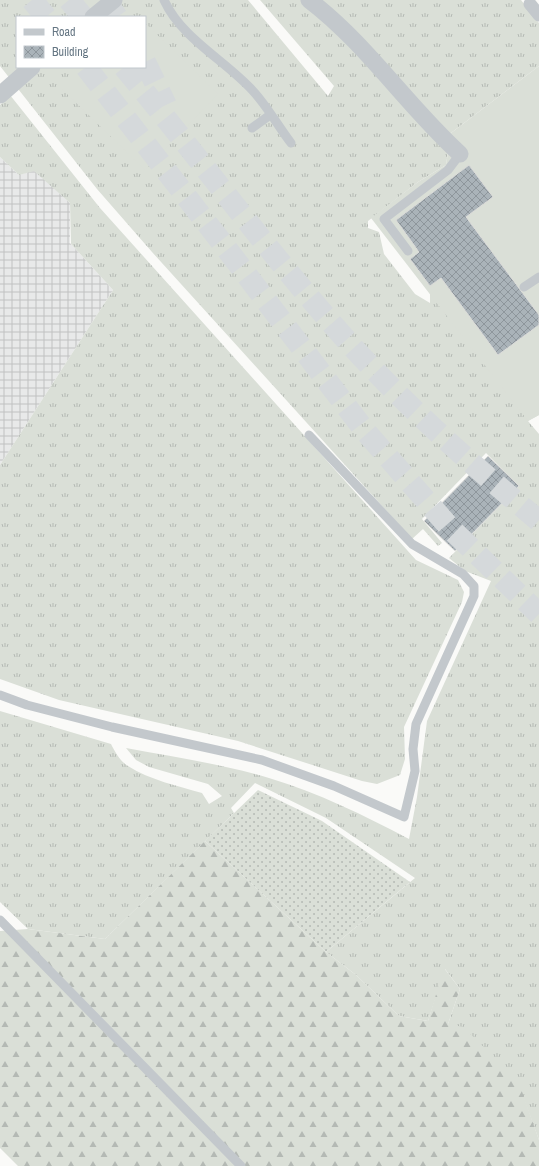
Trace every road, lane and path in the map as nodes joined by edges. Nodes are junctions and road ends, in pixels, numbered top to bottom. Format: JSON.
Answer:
{"nodes":[{"id":1,"x":114,"y":0,"type":"edge"},
{"id":2,"x":164,"y":0,"type":"edge"},
{"id":3,"x":309,"y":0,"type":"edge"},
{"id":4,"x":530,"y":4,"type":"dead end"},
{"id":5,"x":539,"y":15,"type":"edge"},
{"id":6,"x":94,"y":16,"type":"edge"},
{"id":7,"x":31,"y":68,"type":"edge"},
{"id":8,"x":0,"y":95,"type":"edge"},
{"id":9,"x":270,"y":115,"type":"junction"},
{"id":10,"x":252,"y":128,"type":"dead end"},
{"id":11,"x":291,"y":143,"type":"dead end"},
{"id":12,"x":460,"y":154,"type":"joint"},
{"id":13,"x":408,"y":251,"type":"dead end"},
{"id":14,"x":539,"y":277,"type":"edge"},
{"id":15,"x":524,"y":287,"type":"dead end"},
{"id":16,"x":309,"y":435,"type":"dead end"},
{"id":17,"x":0,"y":695,"type":"edge"},
{"id":18,"x":0,"y":920,"type":"edge"},
{"id":19,"x":241,"y":1166,"type":"edge"}],
"edges":[{"from":1,"to":6,"type":"street"},
{"from":2,"to":9,"type":"lane"},
{"from":3,"to":12,"type":"street"},
{"from":4,"to":5,"type":"street"},
{"from":7,"to":8,"type":"street"},
{"from":9,"to":10,"type":"lane"},
{"from":9,"to":11,"type":"lane"},
{"from":12,"to":13,"type":"lane"},
{"from":14,"to":15,"type":"lane"},
{"from":16,"to":17,"type":"lane"},
{"from":18,"to":19,"type":"lane"}]}
